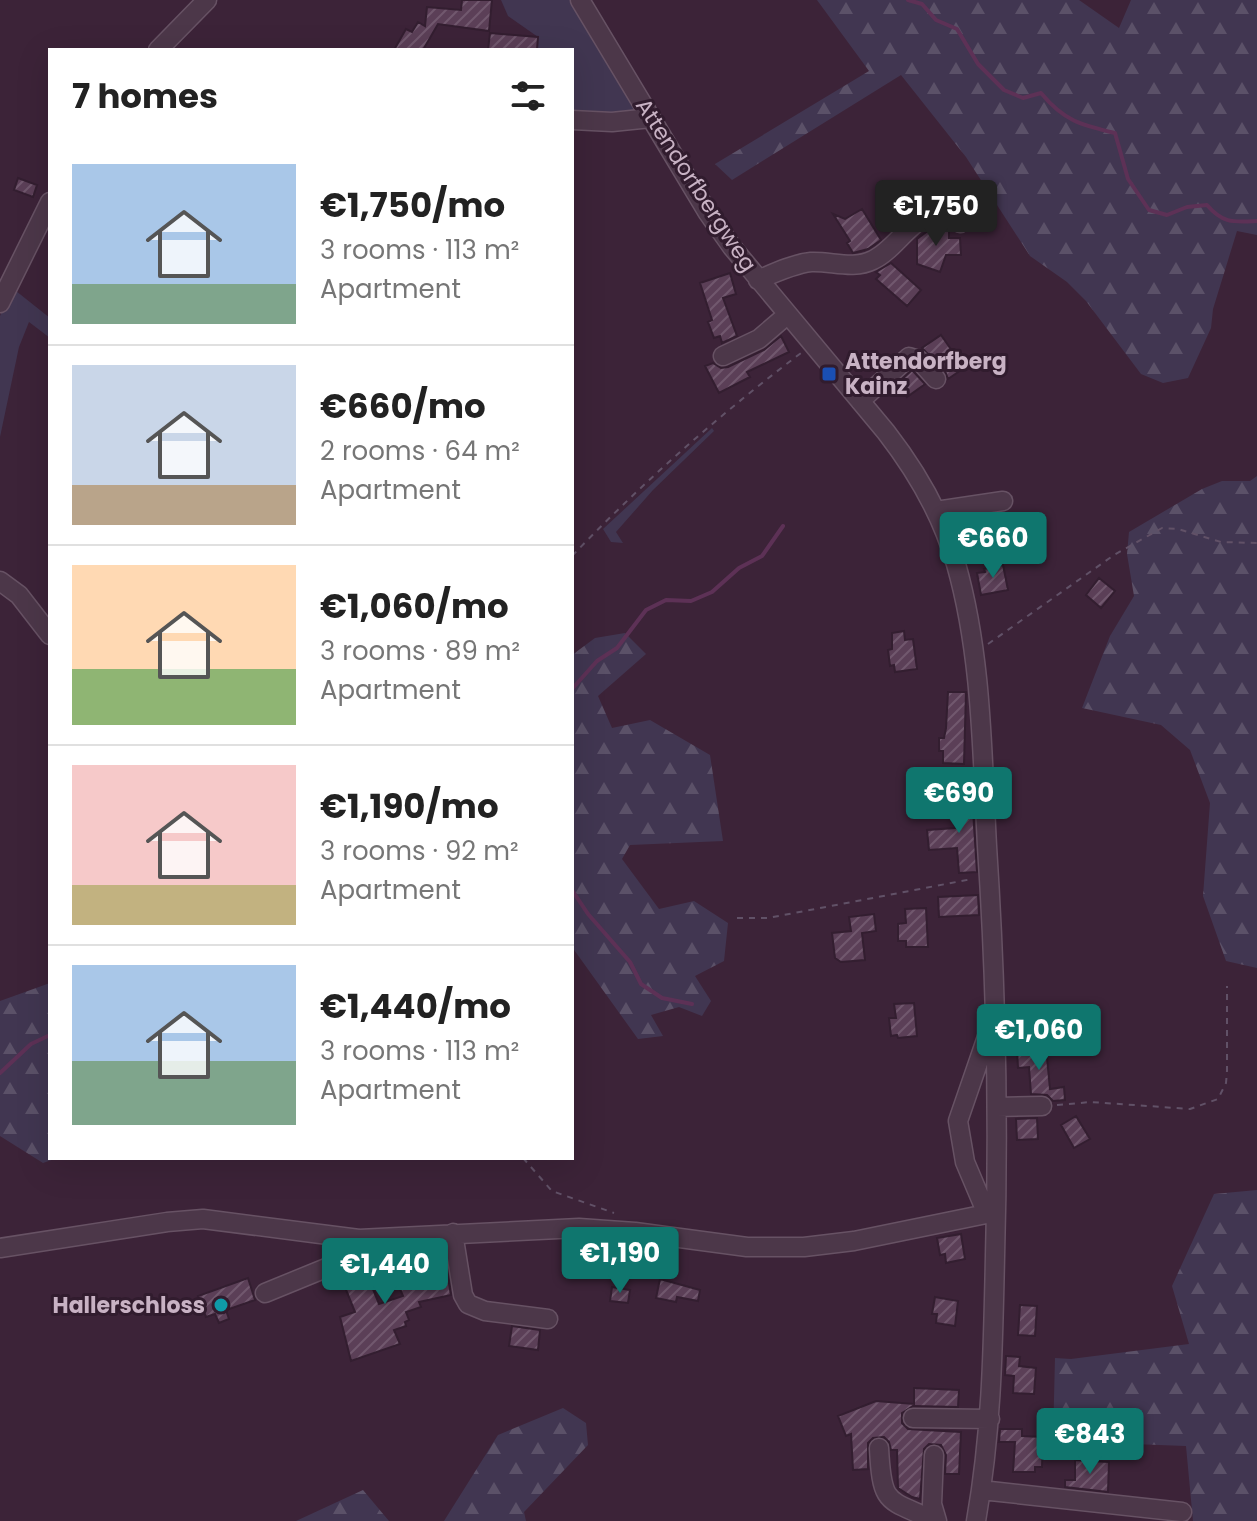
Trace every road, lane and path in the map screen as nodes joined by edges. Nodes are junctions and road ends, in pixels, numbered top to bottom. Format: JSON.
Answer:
{"nodes":[{"id":1,"x":207,"y":0,"type":"edge"},
{"id":2,"x":580,"y":0,"type":"edge"},
{"id":3,"x":160,"y":48,"type":"edge"},
{"id":4,"x":651,"y":118,"type":"junction"},
{"id":5,"x":574,"y":120,"type":"edge"},
{"id":6,"x":48,"y":206,"type":"edge"},
{"id":7,"x":960,"y":223,"type":"dead end"},
{"id":8,"x":758,"y":280,"type":"junction"},
{"id":9,"x":0,"y":303,"type":"edge"},
{"id":10,"x":787,"y":315,"type":"junction"},
{"id":11,"x":812,"y":345,"type":"junction"},
{"id":12,"x":723,"y":356,"type":"dead end"},
{"id":13,"x":936,"y":379,"type":"dead end"},
{"id":14,"x":860,"y":401,"type":"junction"},
{"id":15,"x":1003,"y":501,"type":"dead end"},
{"id":16,"x":936,"y":511,"type":"junction"},
{"id":17,"x":1257,"y":543,"type":"edge"},
{"id":18,"x":574,"y":554,"type":"edge"},
{"id":19,"x":0,"y":581,"type":"edge"},
{"id":20,"x":48,"y":632,"type":"edge"},
{"id":21,"x":974,"y":654,"type":"junction"},
{"id":22,"x":989,"y":876,"type":"junction"},
{"id":23,"x":737,"y":918,"type":"dead end"},
{"id":24,"x":1227,"y":986,"type":"dead end"},
{"id":25,"x":996,"y":1028,"type":"junction"},
{"id":26,"x":1042,"y":1106,"type":"joint"},
{"id":27,"x":997,"y":1107,"type":"junction"},
{"id":28,"x":525,"y":1160,"type":"edge"},
{"id":29,"x":992,"y":1213,"type":"junction"},
{"id":30,"x":623,"y":1231,"type":"junction"},
{"id":31,"x":453,"y":1233,"type":"junction"},
{"id":32,"x":379,"y":1238,"type":"junction"},
{"id":33,"x":0,"y":1248,"type":"edge"},
{"id":34,"x":265,"y":1293,"type":"dead end"},
{"id":35,"x":548,"y":1319,"type":"dead end"},
{"id":36,"x":913,"y":1418,"type":"dead end"},
{"id":37,"x":990,"y":1419,"type":"junction"},
{"id":38,"x":879,"y":1448,"type":"dead end"},
{"id":39,"x":934,"y":1455,"type":"dead end"},
{"id":40,"x":981,"y":1490,"type":"junction"},
{"id":41,"x":1182,"y":1512,"type":"dead end"},
{"id":42,"x":936,"y":1521,"type":"edge"},
{"id":43,"x":976,"y":1521,"type":"edge"}],
"edges":[{"from":1,"to":3,"type":"street"},
{"from":2,"to":4,"type":"street","name":"Attendorfbergweg"},
{"from":4,"to":5,"type":"street"},
{"from":4,"to":8,"type":"street","name":"Attendorfbergweg"},
{"from":6,"to":9,"type":"street"},
{"from":7,"to":8,"type":"street"},
{"from":8,"to":10,"type":"street","name":"Attendorfbergweg"},
{"from":10,"to":11,"type":"street","name":"Attendorfbergweg"},
{"from":10,"to":12,"type":"street"},
{"from":11,"to":14,"type":"street","name":"Attendorfbergweg"},
{"from":11,"to":18,"type":"path"},
{"from":13,"to":14,"type":"street"},
{"from":14,"to":16,"type":"street","name":"Attendorfbergweg"},
{"from":15,"to":16,"type":"street"},
{"from":16,"to":21,"type":"street","name":"Attendorfbergweg"},
{"from":17,"to":21,"type":"path"},
{"from":19,"to":20,"type":"street"},
{"from":21,"to":22,"type":"street","name":"Attendorfbergweg"},
{"from":22,"to":23,"type":"path"},
{"from":22,"to":25,"type":"street","name":"Attendorfbergweg"},
{"from":24,"to":26,"type":"path"},
{"from":25,"to":27,"type":"street","name":"Attendorfbergweg"},
{"from":25,"to":29,"type":"street"},
{"from":26,"to":27,"type":"street"},
{"from":27,"to":29,"type":"street","name":"Attendorfbergweg"},
{"from":28,"to":30,"type":"path"},
{"from":29,"to":30,"type":"street"},
{"from":29,"to":37,"type":"street","name":"Attendorfbergweg"},
{"from":30,"to":31,"type":"street"},
{"from":31,"to":32,"type":"street"},
{"from":31,"to":35,"type":"street"},
{"from":32,"to":33,"type":"street"},
{"from":32,"to":34,"type":"street"},
{"from":36,"to":37,"type":"street"},
{"from":37,"to":40,"type":"street","name":"Attendorfbergweg"},
{"from":38,"to":42,"type":"street"},
{"from":39,"to":42,"type":"street"},
{"from":40,"to":41,"type":"street"},
{"from":40,"to":43,"type":"street","name":"Attendorfbergweg"}]}
